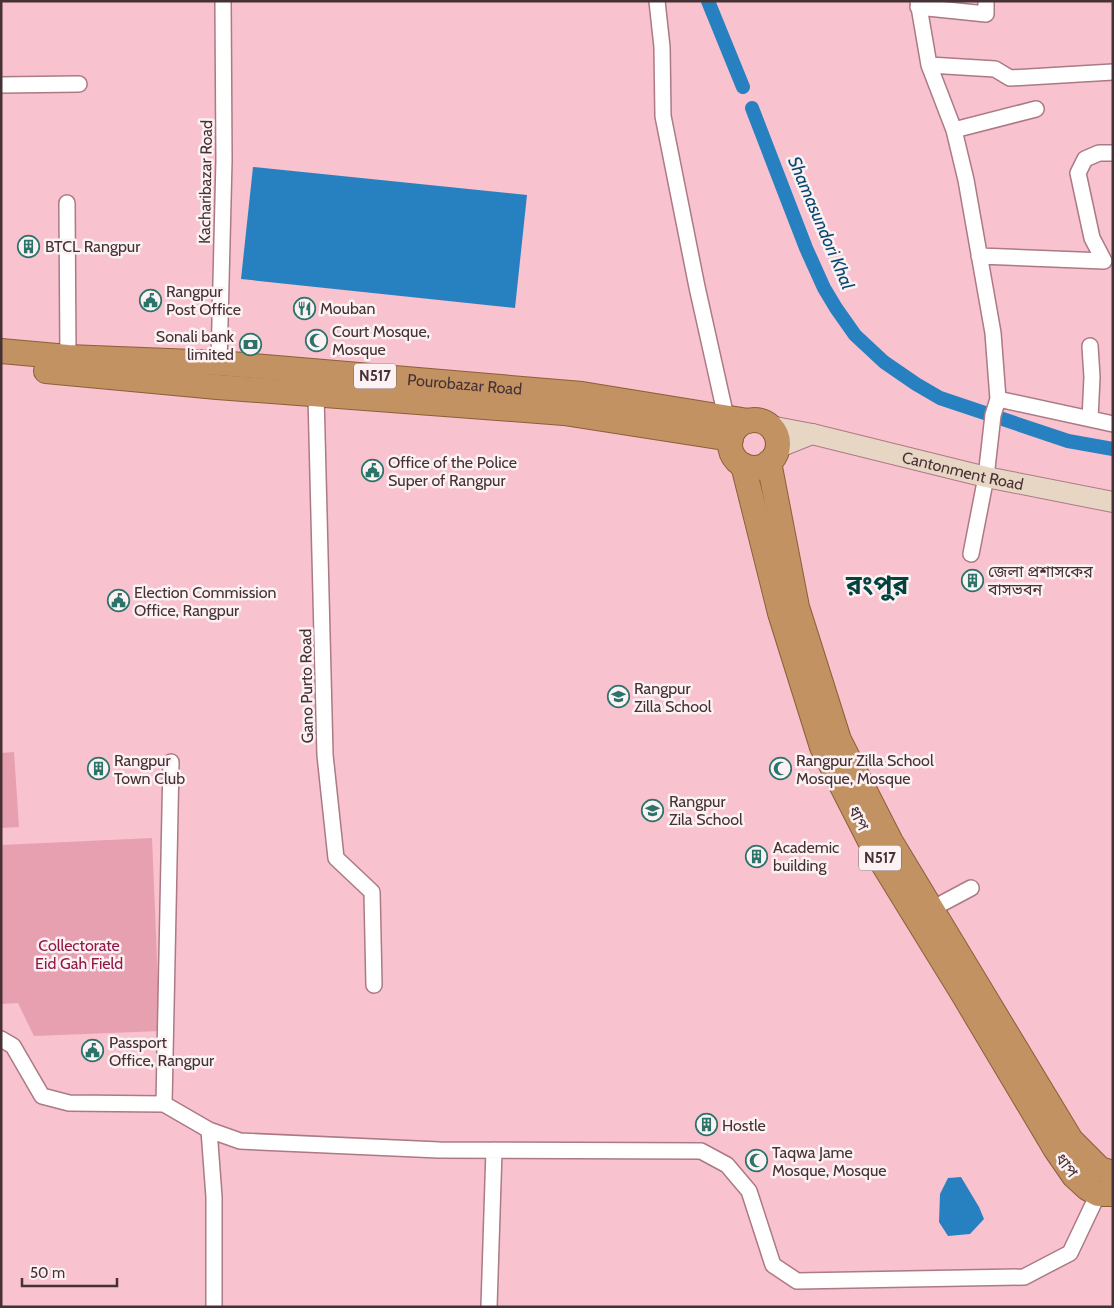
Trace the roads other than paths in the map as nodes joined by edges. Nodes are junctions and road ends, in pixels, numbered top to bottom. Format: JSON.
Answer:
{"nodes":[{"id":1,"x":223,"y":1,"type":"edge"},
{"id":2,"x":657,"y":1,"type":"edge"},
{"id":3,"x":986,"y":1,"type":"edge"},
{"id":4,"x":918,"y":4,"type":"edge"},
{"id":5,"x":929,"y":65,"type":"junction"},
{"id":6,"x":1113,"y":72,"type":"edge"},
{"id":7,"x":79,"y":84,"type":"dead end"},
{"id":8,"x":1,"y":85,"type":"edge"},
{"id":9,"x":1036,"y":109,"type":"dead end"},
{"id":10,"x":954,"y":130,"type":"junction"},
{"id":11,"x":1113,"y":153,"type":"edge"},
{"id":12,"x":67,"y":203,"type":"dead end"},
{"id":13,"x":979,"y":256,"type":"junction"},
{"id":14,"x":1108,"y":262,"type":"edge"},
{"id":15,"x":1090,"y":346,"type":"dead end"},
{"id":16,"x":1,"y":351,"type":"edge"},
{"id":17,"x":68,"y":357,"type":"junction"},
{"id":18,"x":219,"y":363,"type":"junction"},
{"id":19,"x":1,"y":367,"type":"edge"},
{"id":20,"x":321,"y":371,"type":"junction"},
{"id":21,"x":316,"y":394,"type":"junction"},
{"id":22,"x":998,"y":399,"type":"junction"},
{"id":23,"x":1090,"y":419,"type":"junction"},
{"id":24,"x":1113,"y":424,"type":"edge"},
{"id":25,"x":735,"y":426,"type":"junction"},
{"id":26,"x":772,"y":446,"type":"junction"},
{"id":27,"x":743,"y":465,"type":"junction"},
{"id":28,"x":986,"y":477,"type":"junction"},
{"id":29,"x":1113,"y":502,"type":"edge"},
{"id":30,"x":970,"y":554,"type":"dead end"},
{"id":31,"x":171,"y":762,"type":"dead end"},
{"id":32,"x":971,"y":888,"type":"dead end"},
{"id":33,"x":924,"y":912,"type":"junction"},
{"id":34,"x":374,"y":985,"type":"dead end"},
{"id":35,"x":1,"y":1039,"type":"edge"},
{"id":36,"x":164,"y":1104,"type":"junction"},
{"id":37,"x":209,"y":1130,"type":"junction"},
{"id":38,"x":494,"y":1150,"type":"junction"},
{"id":39,"x":1113,"y":1173,"type":"edge"},
{"id":40,"x":1106,"y":1194,"type":"edge"},
{"id":41,"x":214,"y":1307,"type":"edge"},
{"id":42,"x":489,"y":1307,"type":"edge"}],
"edges":[{"from":1,"to":18,"type":"street","name":"Kacharibazar Road"},
{"from":2,"to":25,"type":"street"},
{"from":3,"to":4,"type":"street"},
{"from":4,"to":5,"type":"street"},
{"from":5,"to":6,"type":"street"},
{"from":5,"to":10,"type":"street"},
{"from":7,"to":8,"type":"street"},
{"from":9,"to":10,"type":"street"},
{"from":10,"to":13,"type":"street"},
{"from":11,"to":14,"type":"street"},
{"from":12,"to":17,"type":"street"},
{"from":13,"to":14,"type":"street"},
{"from":13,"to":22,"type":"street"},
{"from":15,"to":23,"type":"street"},
{"from":16,"to":17,"type":"highway","name":"Pourobazar Road","number":"N517"},
{"from":17,"to":18,"type":"highway","name":"Pourobazar Road","number":"N517"},
{"from":18,"to":20,"type":"highway","name":"Pourobazar Road","number":"N517"},
{"from":19,"to":21,"type":"highway","name":"Pourobazar Road","number":"N517"},
{"from":20,"to":21,"type":"street","name":"Gano Purto Road"},
{"from":20,"to":25,"type":"highway","name":"Pourobazar Road","number":"N517"},
{"from":21,"to":25,"type":"highway","name":"Pourobazar Road","number":"N517"},
{"from":21,"to":34,"type":"street","name":"Gano Purto Road"},
{"from":22,"to":23,"type":"street"},
{"from":22,"to":28,"type":"street"},
{"from":23,"to":24,"type":"street"},
{"from":25,"to":26,"type":"highway","number":"N517"},
{"from":25,"to":27,"type":"highway","name":"ধাপ","number":"N517"},
{"from":26,"to":27,"type":"highway"},
{"from":26,"to":28,"type":"main road","name":"Cantonment Road"},
{"from":26,"to":33,"type":"highway","name":"ধাপ","number":"N517"},
{"from":27,"to":33,"type":"highway","name":"ধাপ","number":"N517"},
{"from":28,"to":29,"type":"main road","name":"Cantonment Road"},
{"from":28,"to":30,"type":"street"},
{"from":31,"to":36,"type":"street"},
{"from":32,"to":33,"type":"street"},
{"from":33,"to":39,"type":"highway","name":"ধাপ","number":"N517"},
{"from":33,"to":40,"type":"highway","name":"ধাপ","number":"N517"},
{"from":35,"to":36,"type":"street"},
{"from":36,"to":37,"type":"street"},
{"from":37,"to":38,"type":"street"},
{"from":37,"to":41,"type":"street"},
{"from":38,"to":40,"type":"street"},
{"from":38,"to":42,"type":"street"}]}
